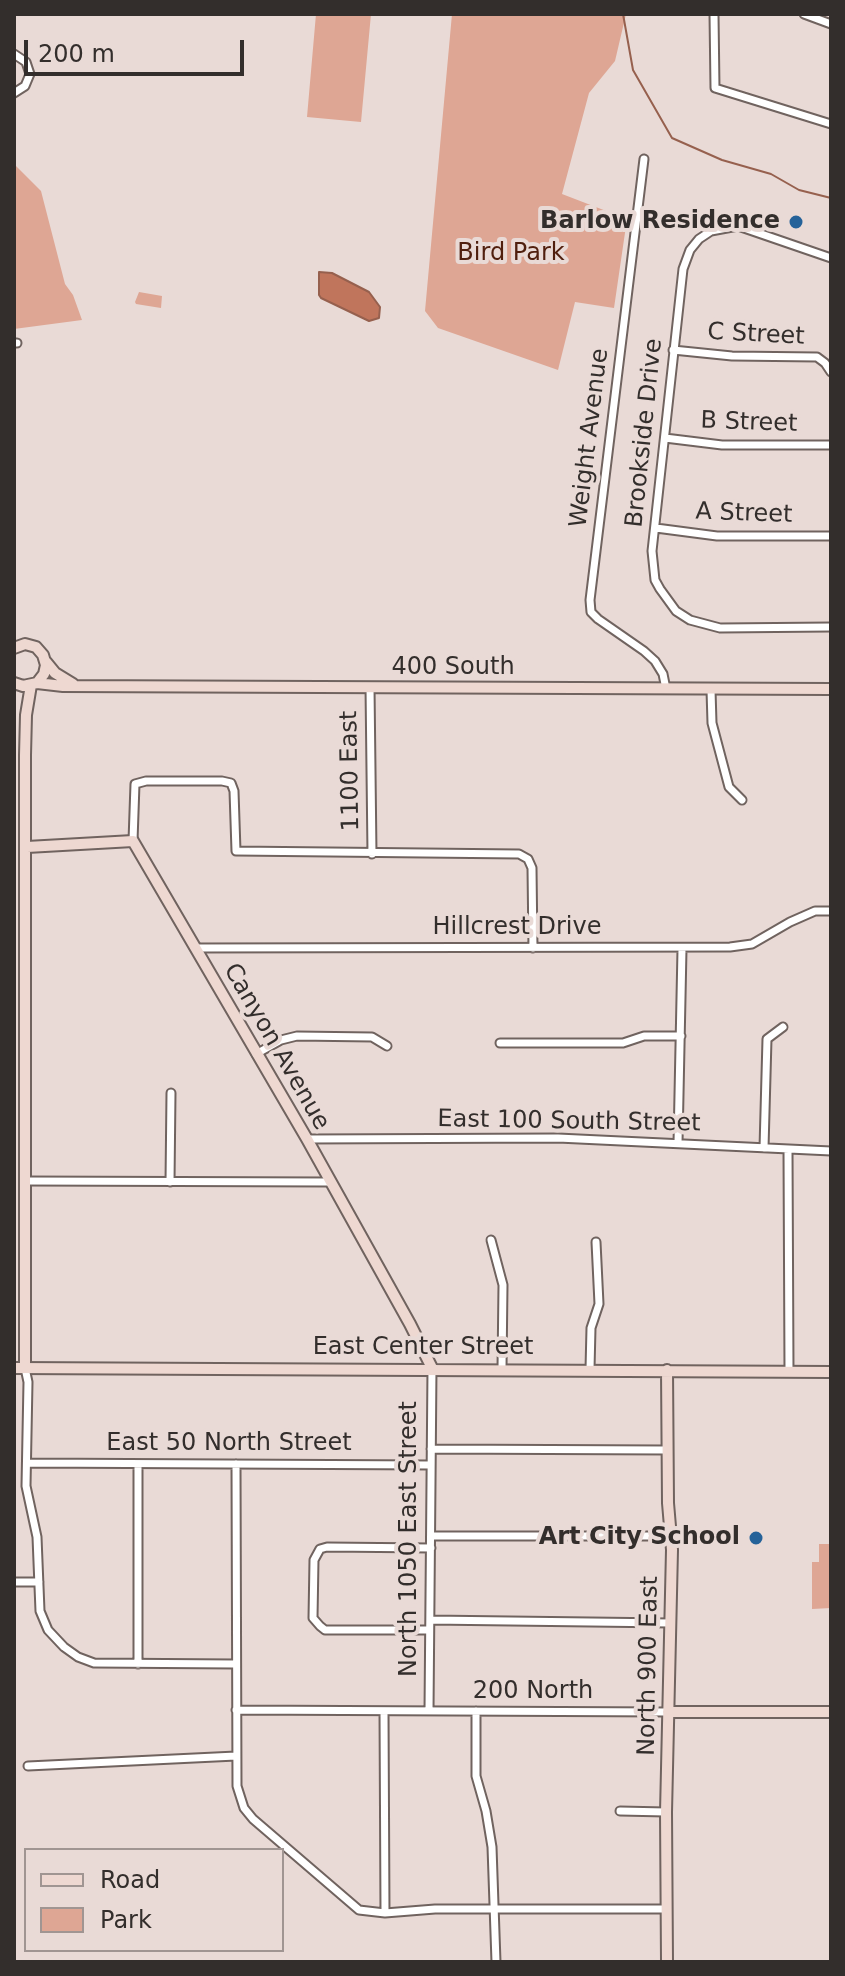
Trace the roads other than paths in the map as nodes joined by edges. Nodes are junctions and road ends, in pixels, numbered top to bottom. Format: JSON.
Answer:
{"nodes":[{"id":1,"x":714,"y":14,"type":"edge"},
{"id":2,"x":804,"y":14,"type":"edge"},
{"id":3,"x":831,"y":24,"type":"edge"},
{"id":4,"x":14,"y":54,"type":"edge"},
{"id":5,"x":14,"y":93,"type":"edge"},
{"id":6,"x":831,"y":124,"type":"edge"},
{"id":7,"x":644,"y":159,"type":"dead end"},
{"id":8,"x":831,"y":258,"type":"edge"},
{"id":9,"x":673,"y":350,"type":"junction"},
{"id":10,"x":831,"y":372,"type":"edge"},
{"id":11,"x":665,"y":438,"type":"junction"},
{"id":12,"x":831,"y":445,"type":"edge"},
{"id":13,"x":656,"y":528,"type":"junction"},
{"id":14,"x":831,"y":536,"type":"edge"},
{"id":15,"x":831,"y":627,"type":"edge"},
{"id":16,"x":18,"y":644,"type":"edge"},
{"id":17,"x":45,"y":661,"type":"junction"},
{"id":18,"x":14,"y":684,"type":"edge"},
{"id":19,"x":34,"y":684,"type":"junction"},
{"id":20,"x":75,"y":685,"type":"junction"},
{"id":21,"x":370,"y":687,"type":"junction"},
{"id":22,"x":666,"y":689,"type":"junction"},
{"id":23,"x":831,"y":689,"type":"edge"},
{"id":24,"x":711,"y":690,"type":"junction"},
{"id":25,"x":26,"y":715,"type":"junction"},
{"id":26,"x":742,"y":800,"type":"dead end"},
{"id":27,"x":133,"y":841,"type":"junction"},
{"id":28,"x":27,"y":847,"type":"junction"},
{"id":29,"x":372,"y":854,"type":"junction"},
{"id":30,"x":831,"y":911,"type":"edge"},
{"id":31,"x":195,"y":948,"type":"junction"},
{"id":32,"x":533,"y":948,"type":"junction"},
{"id":33,"x":682,"y":949,"type":"junction"},
{"id":34,"x":20,"y":996,"type":"edge"},
{"id":35,"x":783,"y":1027,"type":"dead end"},
{"id":36,"x":681,"y":1036,"type":"junction"},
{"id":37,"x":500,"y":1043,"type":"dead end"},
{"id":38,"x":387,"y":1046,"type":"dead end"},
{"id":39,"x":256,"y":1054,"type":"junction"},
{"id":40,"x":20,"y":1090,"type":"edge"},
{"id":41,"x":171,"y":1093,"type":"dead end"},
{"id":42,"x":307,"y":1139,"type":"junction"},
{"id":43,"x":678,"y":1143,"type":"junction"},
{"id":44,"x":764,"y":1148,"type":"junction"},
{"id":45,"x":788,"y":1150,"type":"junction"},
{"id":46,"x":831,"y":1151,"type":"edge"},
{"id":47,"x":25,"y":1181,"type":"junction"},
{"id":48,"x":170,"y":1182,"type":"junction"},
{"id":49,"x":329,"y":1182,"type":"junction"},
{"id":50,"x":491,"y":1240,"type":"dead end"},
{"id":51,"x":596,"y":1242,"type":"dead end"},
{"id":52,"x":20,"y":1368,"type":"edge"},
{"id":53,"x":432,"y":1368,"type":"junction"},
{"id":54,"x":502,"y":1368,"type":"junction"},
{"id":55,"x":590,"y":1369,"type":"junction"},
{"id":56,"x":667,"y":1370,"type":"junction"},
{"id":57,"x":789,"y":1371,"type":"junction"},
{"id":58,"x":831,"y":1372,"type":"edge"},
{"id":59,"x":431,"y":1449,"type":"junction"},
{"id":60,"x":667,"y":1450,"type":"junction"},
{"id":61,"x":27,"y":1463,"type":"junction"},
{"id":62,"x":138,"y":1464,"type":"junction"},
{"id":63,"x":236,"y":1464,"type":"junction"},
{"id":64,"x":431,"y":1465,"type":"junction"},
{"id":65,"x":432,"y":1536,"type":"junction"},
{"id":66,"x":672,"y":1536,"type":"junction"},
{"id":67,"x":431,"y":1548,"type":"junction"},
{"id":68,"x":14,"y":1582,"type":"edge"},
{"id":69,"x":39,"y":1582,"type":"junction"},
{"id":70,"x":430,"y":1620,"type":"junction"},
{"id":71,"x":671,"y":1623,"type":"junction"},
{"id":72,"x":429,"y":1630,"type":"junction"},
{"id":73,"x":138,"y":1664,"type":"junction"},
{"id":74,"x":235,"y":1664,"type":"junction"},
{"id":75,"x":236,"y":1710,"type":"junction"},
{"id":76,"x":384,"y":1711,"type":"junction"},
{"id":77,"x":429,"y":1711,"type":"junction"},
{"id":78,"x":476,"y":1711,"type":"junction"},
{"id":79,"x":668,"y":1712,"type":"junction"},
{"id":80,"x":831,"y":1712,"type":"edge"},
{"id":81,"x":236,"y":1756,"type":"junction"},
{"id":82,"x":28,"y":1766,"type":"dead end"},
{"id":83,"x":620,"y":1811,"type":"dead end"},
{"id":84,"x":666,"y":1812,"type":"junction"},
{"id":85,"x":496,"y":1909,"type":"junction"},
{"id":86,"x":667,"y":1909,"type":"junction"},
{"id":87,"x":385,"y":1913,"type":"junction"},
{"id":88,"x":496,"y":1962,"type":"edge"},
{"id":89,"x":667,"y":1962,"type":"edge"}],
"edges":[{"from":1,"to":6,"type":"street"},
{"from":2,"to":3,"type":"street"},
{"from":4,"to":5,"type":"street"},
{"from":7,"to":22,"type":"street","name":"Weight Avenue"},
{"from":8,"to":9,"type":"street","name":"Brookside Drive"},
{"from":9,"to":10,"type":"street","name":"C Street"},
{"from":9,"to":11,"type":"street","name":"Brookside Drive"},
{"from":11,"to":12,"type":"street","name":"B Street"},
{"from":11,"to":13,"type":"street","name":"Brookside Drive"},
{"from":13,"to":14,"type":"street","name":"A Street"},
{"from":13,"to":15,"type":"street","name":"Brookside Drive"},
{"from":16,"to":17,"type":"street"},
{"from":17,"to":19,"type":"street"},
{"from":17,"to":20,"type":"street"},
{"from":18,"to":19,"type":"street","name":"400 South"},
{"from":18,"to":25,"type":"street"},
{"from":19,"to":20,"type":"street","name":"400 South"},
{"from":19,"to":25,"type":"street"},
{"from":20,"to":21,"type":"street","name":"400 South"},
{"from":21,"to":22,"type":"street","name":"400 South"},
{"from":21,"to":29,"type":"street","name":"1100 East"},
{"from":22,"to":24,"type":"street","name":"400 South"},
{"from":23,"to":24,"type":"street","name":"400 South"},
{"from":24,"to":26,"type":"street"},
{"from":25,"to":28,"type":"street"},
{"from":27,"to":28,"type":"street"},
{"from":27,"to":29,"type":"street"},
{"from":27,"to":31,"type":"street","name":"Canyon Avenue"},
{"from":28,"to":34,"type":"street"},
{"from":29,"to":32,"type":"street"},
{"from":30,"to":33,"type":"street","name":"Hillcrest Drive"},
{"from":31,"to":32,"type":"street","name":"Hillcrest Drive"},
{"from":31,"to":39,"type":"street","name":"Canyon Avenue"},
{"from":32,"to":33,"type":"street","name":"Hillcrest Drive"},
{"from":33,"to":36,"type":"street"},
{"from":34,"to":40,"type":"street"},
{"from":35,"to":44,"type":"street"},
{"from":36,"to":37,"type":"street"},
{"from":36,"to":43,"type":"street"},
{"from":38,"to":39,"type":"street"},
{"from":39,"to":42,"type":"street","name":"Canyon Avenue"},
{"from":40,"to":47,"type":"street"},
{"from":41,"to":48,"type":"street"},
{"from":42,"to":43,"type":"street","name":"East 100 South Street"},
{"from":42,"to":49,"type":"street","name":"Canyon Avenue"},
{"from":43,"to":44,"type":"street","name":"East 100 South Street"},
{"from":44,"to":45,"type":"street","name":"East 100 South Street"},
{"from":45,"to":46,"type":"street","name":"East 100 South Street"},
{"from":45,"to":57,"type":"street"},
{"from":47,"to":48,"type":"street"},
{"from":47,"to":52,"type":"street"},
{"from":48,"to":49,"type":"street"},
{"from":49,"to":53,"type":"street","name":"Canyon Avenue"},
{"from":50,"to":54,"type":"street"},
{"from":51,"to":55,"type":"street"},
{"from":52,"to":53,"type":"street","name":"East Center Street"},
{"from":52,"to":61,"type":"street"},
{"from":53,"to":54,"type":"street","name":"East Center Street"},
{"from":53,"to":59,"type":"street","name":"North 1050 East Street"},
{"from":54,"to":55,"type":"street","name":"East Center Street"},
{"from":55,"to":56,"type":"street","name":"East Center Street"},
{"from":56,"to":57,"type":"street","name":"East Center Street"},
{"from":56,"to":60,"type":"street","name":"North 900 East"},
{"from":57,"to":58,"type":"street","name":"East Center Street"},
{"from":59,"to":60,"type":"street"},
{"from":59,"to":64,"type":"street","name":"North 1050 East Street"},
{"from":60,"to":66,"type":"street","name":"North 900 East"},
{"from":61,"to":62,"type":"street","name":"East 50 North Street"},
{"from":61,"to":69,"type":"street"},
{"from":62,"to":63,"type":"street","name":"East 50 North Street"},
{"from":62,"to":73,"type":"street"},
{"from":63,"to":64,"type":"street","name":"East 50 North Street"},
{"from":63,"to":74,"type":"street"},
{"from":64,"to":65,"type":"street","name":"North 1050 East Street"},
{"from":65,"to":66,"type":"street"},
{"from":65,"to":67,"type":"street","name":"North 1050 East Street"},
{"from":66,"to":71,"type":"street","name":"North 900 East"},
{"from":67,"to":70,"type":"street","name":"North 1050 East Street"},
{"from":67,"to":72,"type":"street"},
{"from":68,"to":69,"type":"street"},
{"from":69,"to":73,"type":"street"},
{"from":70,"to":71,"type":"street"},
{"from":70,"to":72,"type":"street","name":"North 1050 East Street"},
{"from":71,"to":79,"type":"street","name":"North 900 East"},
{"from":72,"to":77,"type":"street","name":"North 1050 East Street"},
{"from":73,"to":74,"type":"street"},
{"from":74,"to":75,"type":"street"},
{"from":75,"to":76,"type":"street","name":"200 North"},
{"from":75,"to":81,"type":"street"},
{"from":76,"to":77,"type":"street","name":"200 North"},
{"from":76,"to":87,"type":"street"},
{"from":77,"to":78,"type":"street","name":"200 North"},
{"from":78,"to":79,"type":"street","name":"200 North"},
{"from":78,"to":85,"type":"street"},
{"from":79,"to":80,"type":"street","name":"200 North"},
{"from":79,"to":84,"type":"street","name":"North 900 East"},
{"from":81,"to":82,"type":"street"},
{"from":81,"to":87,"type":"street"},
{"from":83,"to":84,"type":"street"},
{"from":84,"to":86,"type":"street","name":"North 900 East"},
{"from":85,"to":86,"type":"street"},
{"from":85,"to":87,"type":"street"},
{"from":85,"to":88,"type":"street"},
{"from":86,"to":89,"type":"street","name":"North 900 East"}]}
